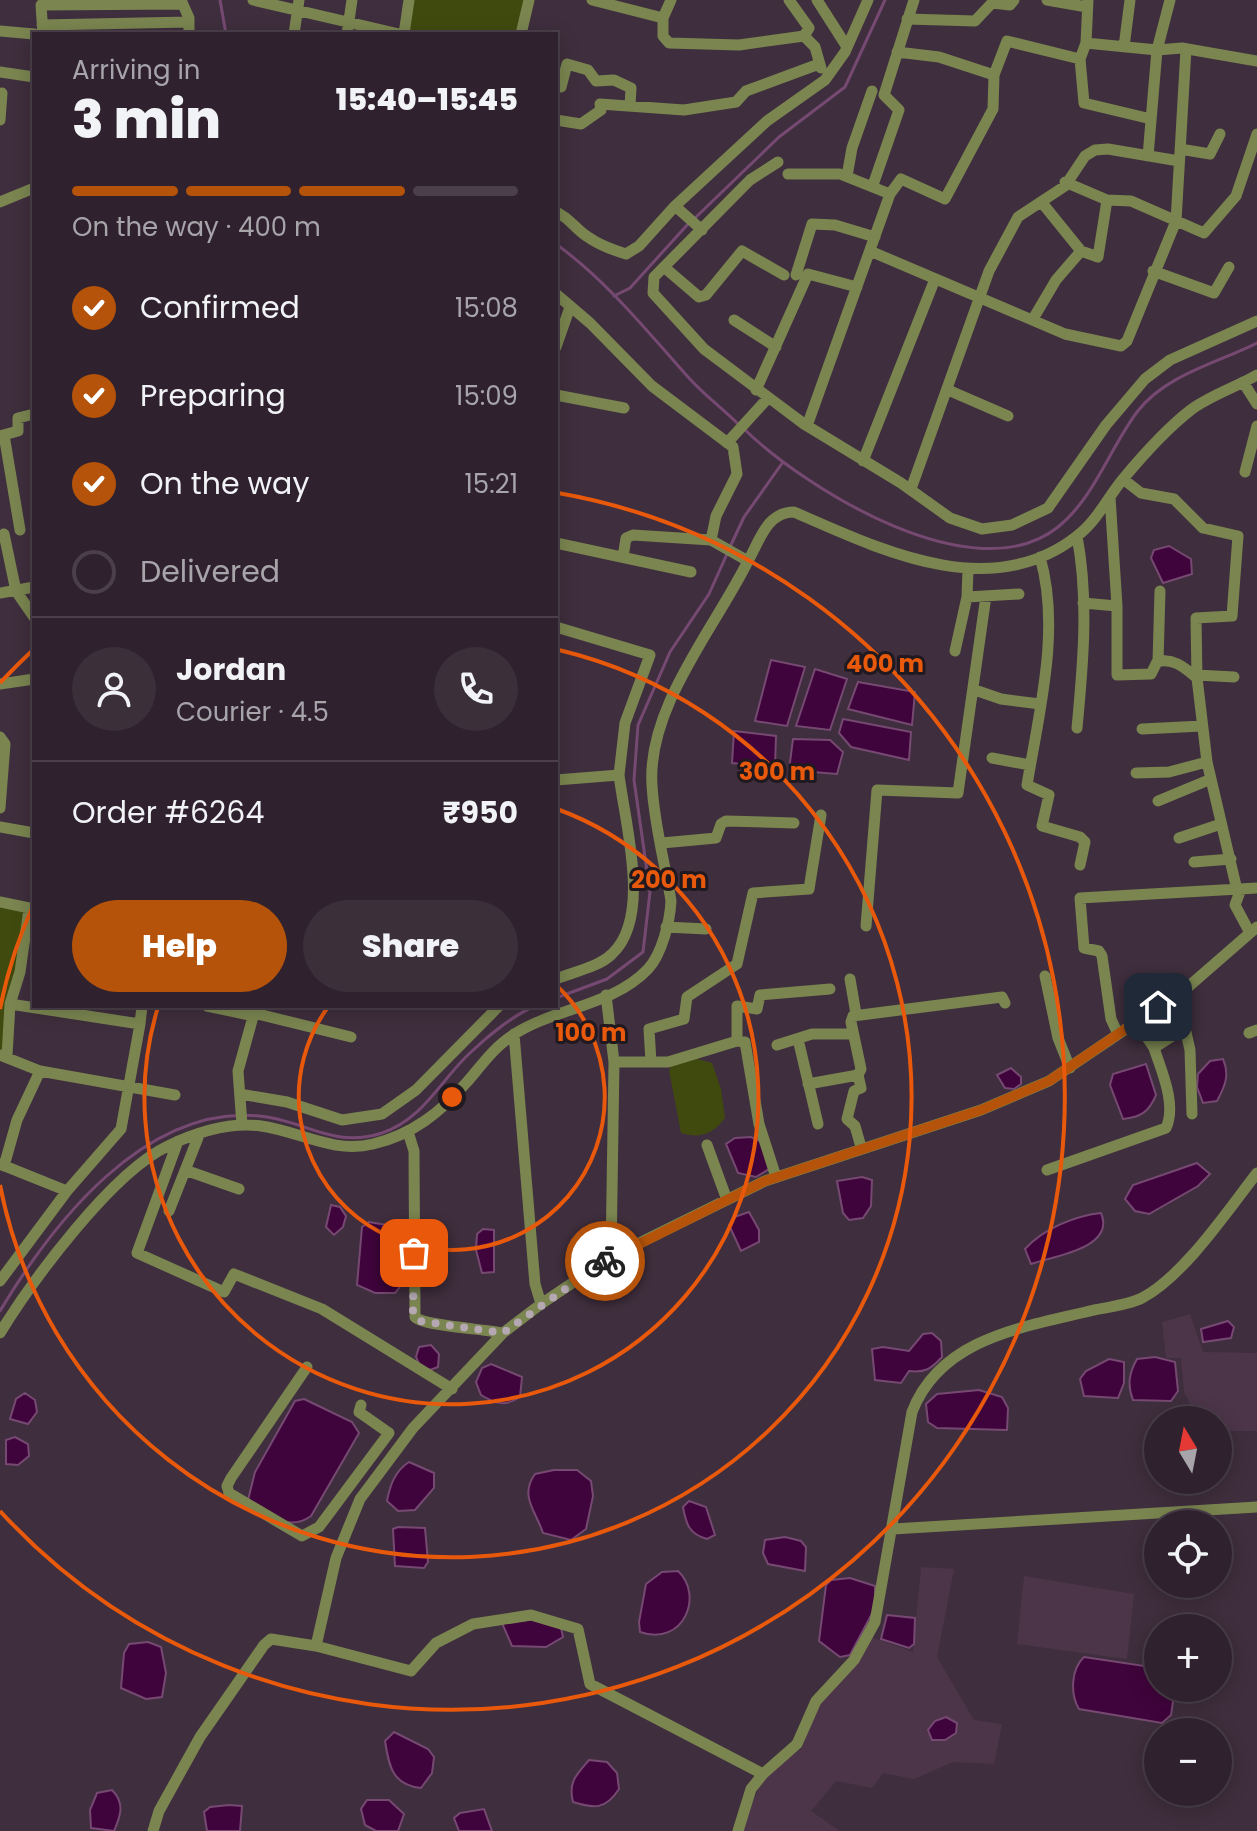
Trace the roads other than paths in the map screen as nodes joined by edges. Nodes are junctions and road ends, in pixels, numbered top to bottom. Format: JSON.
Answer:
{"nodes":[{"id":1,"x":253,"y":0,"type":"edge"},
{"id":2,"x":352,"y":0,"type":"edge"},
{"id":3,"x":409,"y":0,"type":"edge"},
{"id":4,"x":529,"y":0,"type":"edge"},
{"id":5,"x":592,"y":0,"type":"edge"},
{"id":6,"x":671,"y":0,"type":"edge"},
{"id":7,"x":789,"y":0,"type":"edge"},
{"id":8,"x":817,"y":0,"type":"edge"},
{"id":9,"x":868,"y":0,"type":"edge"},
{"id":10,"x":914,"y":0,"type":"edge"},
{"id":11,"x":1014,"y":0,"type":"edge"},
{"id":12,"x":1047,"y":0,"type":"edge"},
{"id":13,"x":1130,"y":0,"type":"edge"},
{"id":14,"x":1170,"y":0,"type":"edge"},
{"id":15,"x":182,"y":2,"type":"edge"},
{"id":16,"x":1088,"y":4,"type":"edge"},
{"id":17,"x":298,"y":5,"type":"edge"},
{"id":18,"x":663,"y":18,"type":"junction"},
{"id":19,"x":907,"y":19,"type":"junction"},
{"id":20,"x":189,"y":28,"type":"edge"},
{"id":21,"x":348,"y":28,"type":"edge"},
{"id":22,"x":0,"y":31,"type":"edge"},
{"id":23,"x":40,"y":31,"type":"edge"},
{"id":24,"x":294,"y":32,"type":"edge"},
{"id":25,"x":383,"y":32,"type":"edge"},
{"id":26,"x":401,"y":32,"type":"edge"},
{"id":27,"x":521,"y":32,"type":"edge"},
{"id":28,"x":804,"y":36,"type":"junction"},
{"id":29,"x":1086,"y":43,"type":"junction"},
{"id":30,"x":847,"y":47,"type":"junction"},
{"id":31,"x":1124,"y":47,"type":"junction"},
{"id":32,"x":1186,"y":49,"type":"junction"},
{"id":33,"x":1157,"y":50,"type":"junction"},
{"id":34,"x":897,"y":52,"type":"junction"},
{"id":35,"x":1080,"y":59,"type":"junction"},
{"id":36,"x":1257,"y":61,"type":"edge"},
{"id":37,"x":819,"y":64,"type":"junction"},
{"id":38,"x":0,"y":72,"type":"edge"},
{"id":39,"x":994,"y":75,"type":"junction"},
{"id":40,"x":32,"y":77,"type":"edge"},
{"id":41,"x":825,"y":80,"type":"junction"},
{"id":42,"x":561,"y":87,"type":"dead end"},
{"id":43,"x":872,"y":91,"type":"dead end"},
{"id":44,"x":2,"y":93,"type":"dead end"},
{"id":45,"x":630,"y":106,"type":"junction"},
{"id":46,"x":1151,"y":119,"type":"junction"},
{"id":47,"x":0,"y":120,"type":"edge"},
{"id":48,"x":558,"y":120,"type":"edge"},
{"id":49,"x":1220,"y":134,"type":"dead end"},
{"id":50,"x":1257,"y":134,"type":"edge"},
{"id":51,"x":1180,"y":155,"type":"junction"},
{"id":52,"x":1148,"y":156,"type":"junction"},
{"id":53,"x":778,"y":162,"type":"dead end"},
{"id":54,"x":788,"y":174,"type":"dead end"},
{"id":55,"x":847,"y":176,"type":"junction"},
{"id":56,"x":1065,"y":182,"type":"junction"},
{"id":57,"x":873,"y":185,"type":"junction"},
{"id":58,"x":32,"y":189,"type":"edge"},
{"id":59,"x":890,"y":194,"type":"junction"},
{"id":60,"x":2,"y":198,"type":"edge"},
{"id":61,"x":1107,"y":200,"type":"junction"},
{"id":62,"x":1043,"y":204,"type":"junction"},
{"id":63,"x":675,"y":206,"type":"junction"},
{"id":64,"x":558,"y":213,"type":"edge"},
{"id":65,"x":1176,"y":221,"type":"junction"},
{"id":66,"x":695,"y":223,"type":"junction"},
{"id":67,"x":875,"y":237,"type":"junction"},
{"id":68,"x":870,"y":251,"type":"junction"},
{"id":69,"x":1081,"y":251,"type":"junction"},
{"id":70,"x":664,"y":267,"type":"junction"},
{"id":71,"x":1229,"y":267,"type":"dead end"},
{"id":72,"x":1153,"y":271,"type":"junction"},
{"id":73,"x":935,"y":279,"type":"junction"},
{"id":74,"x":857,"y":287,"type":"junction"},
{"id":75,"x":558,"y":296,"type":"edge"},
{"id":76,"x":979,"y":297,"type":"junction"},
{"id":77,"x":570,"y":307,"type":"junction"},
{"id":78,"x":1033,"y":319,"type":"junction"},
{"id":79,"x":734,"y":320,"type":"dead end"},
{"id":80,"x":1257,"y":321,"type":"edge"},
{"id":81,"x":558,"y":341,"type":"edge"},
{"id":82,"x":776,"y":347,"type":"junction"},
{"id":83,"x":1257,"y":375,"type":"edge"},
{"id":84,"x":1243,"y":382,"type":"junction"},
{"id":85,"x":756,"y":390,"type":"junction"},
{"id":86,"x":948,"y":390,"type":"junction"},
{"id":87,"x":558,"y":395,"type":"edge"},
{"id":88,"x":768,"y":398,"type":"junction"},
{"id":89,"x":1257,"y":404,"type":"edge"},
{"id":90,"x":624,"y":408,"type":"dead end"},
{"id":91,"x":32,"y":414,"type":"edge"},
{"id":92,"x":1008,"y":416,"type":"dead end"},
{"id":93,"x":807,"y":426,"type":"junction"},
{"id":94,"x":1257,"y":426,"type":"edge"},
{"id":95,"x":2,"y":435,"type":"edge"},
{"id":96,"x":731,"y":438,"type":"junction"},
{"id":97,"x":863,"y":461,"type":"junction"},
{"id":98,"x":1245,"y":472,"type":"dead end"},
{"id":99,"x":1123,"y":479,"type":"junction"},
{"id":100,"x":911,"y":489,"type":"junction"},
{"id":101,"x":1110,"y":497,"type":"junction"},
{"id":102,"x":32,"y":528,"type":"edge"},
{"id":103,"x":20,"y":530,"type":"junction"},
{"id":104,"x":2,"y":534,"type":"edge"},
{"id":105,"x":1077,"y":536,"type":"junction"},
{"id":106,"x":558,"y":543,"type":"edge"},
{"id":107,"x":716,"y":543,"type":"junction"},
{"id":108,"x":623,"y":557,"type":"junction"},
{"id":109,"x":1040,"y":557,"type":"junction"},
{"id":110,"x":748,"y":561,"type":"junction"},
{"id":111,"x":968,"y":569,"type":"junction"},
{"id":112,"x":691,"y":572,"type":"dead end"},
{"id":113,"x":32,"y":587,"type":"edge"},
{"id":114,"x":16,"y":591,"type":"junction"},
{"id":115,"x":1160,"y":591,"type":"dead end"},
{"id":116,"x":0,"y":593,"type":"edge"},
{"id":117,"x":1019,"y":594,"type":"dead end"},
{"id":118,"x":986,"y":596,"type":"junction"},
{"id":119,"x":967,"y":597,"type":"junction"},
{"id":120,"x":1083,"y":603,"type":"junction"},
{"id":121,"x":1117,"y":606,"type":"junction"},
{"id":122,"x":32,"y":614,"type":"edge"},
{"id":123,"x":558,"y":628,"type":"edge"},
{"id":124,"x":955,"y":651,"type":"dead end"},
{"id":125,"x":1158,"y":662,"type":"junction"},
{"id":126,"x":1197,"y":676,"type":"junction"},
{"id":127,"x":1234,"y":677,"type":"dead end"},
{"id":128,"x":32,"y":679,"type":"edge"},
{"id":129,"x":0,"y":684,"type":"edge"},
{"id":130,"x":975,"y":690,"type":"junction"},
{"id":131,"x":1040,"y":704,"type":"junction"},
{"id":132,"x":1202,"y":726,"type":"junction"},
{"id":133,"x":1077,"y":728,"type":"dead end"},
{"id":134,"x":1142,"y":729,"type":"dead end"},
{"id":135,"x":0,"y":737,"type":"edge"},
{"id":136,"x":992,"y":758,"type":"dead end"},
{"id":137,"x":1207,"y":762,"type":"junction"},
{"id":138,"x":1030,"y":765,"type":"junction"},
{"id":139,"x":1136,"y":773,"type":"dead end"},
{"id":140,"x":619,"y":775,"type":"junction"},
{"id":141,"x":1211,"y":779,"type":"junction"},
{"id":142,"x":558,"y":780,"type":"edge"},
{"id":143,"x":1158,"y":801,"type":"dead end"},
{"id":144,"x":0,"y":808,"type":"edge"},
{"id":145,"x":821,"y":815,"type":"dead end"},
{"id":146,"x":794,"y":823,"type":"dead end"},
{"id":147,"x":1221,"y":824,"type":"junction"},
{"id":148,"x":0,"y":827,"type":"edge"},
{"id":149,"x":32,"y":833,"type":"edge"},
{"id":150,"x":1179,"y":838,"type":"dead end"},
{"id":151,"x":662,"y":843,"type":"junction"},
{"id":152,"x":1231,"y":859,"type":"junction"},
{"id":153,"x":1194,"y":862,"type":"dead end"},
{"id":154,"x":1080,"y":865,"type":"dead end"},
{"id":155,"x":1257,"y":888,"type":"edge"},
{"id":156,"x":1239,"y":890,"type":"junction"},
{"id":157,"x":0,"y":902,"type":"edge"},
{"id":158,"x":32,"y":909,"type":"edge"},
{"id":159,"x":866,"y":926,"type":"dead end"},
{"id":160,"x":666,"y":927,"type":"junction"},
{"id":161,"x":706,"y":929,"type":"dead end"},
{"id":162,"x":1254,"y":930,"type":"edge"},
{"id":163,"x":1045,"y":976,"type":"dead end"},
{"id":164,"x":558,"y":978,"type":"edge"},
{"id":165,"x":850,"y":979,"type":"dead end"},
{"id":166,"x":830,"y":989,"type":"dead end"},
{"id":167,"x":1181,"y":992,"type":"junction"},
{"id":168,"x":606,"y":995,"type":"junction"},
{"id":169,"x":1005,"y":1003,"type":"dead end"},
{"id":170,"x":10,"y":1004,"type":"junction"},
{"id":171,"x":32,"y":1007,"type":"edge"},
{"id":172,"x":36,"y":1008,"type":"edge"},
{"id":173,"x":142,"y":1008,"type":"edge"},
{"id":174,"x":223,"y":1008,"type":"edge"},
{"id":175,"x":493,"y":1009,"type":"edge"},
{"id":176,"x":255,"y":1012,"type":"edge"},
{"id":177,"x":856,"y":1014,"type":"junction"},
{"id":178,"x":1136,"y":1021,"type":"junction"},
{"id":179,"x":140,"y":1024,"type":"junction"},
{"id":180,"x":1185,"y":1028,"type":"junction"},
{"id":181,"x":514,"y":1034,"type":"junction"},
{"id":182,"x":853,"y":1034,"type":"junction"},
{"id":183,"x":1118,"y":1034,"type":"junction"},
{"id":184,"x":351,"y":1037,"type":"dead end"},
{"id":185,"x":798,"y":1039,"type":"junction"},
{"id":186,"x":737,"y":1041,"type":"junction"},
{"id":187,"x":777,"y":1045,"type":"dead end"},
{"id":188,"x":1154,"y":1048,"type":"junction"},
{"id":189,"x":4,"y":1056,"type":"edge"},
{"id":190,"x":614,"y":1062,"type":"junction"},
{"id":191,"x":651,"y":1062,"type":"junction"},
{"id":192,"x":1070,"y":1068,"type":"junction"},
{"id":193,"x":40,"y":1071,"type":"junction"},
{"id":194,"x":858,"y":1075,"type":"junction"},
{"id":195,"x":808,"y":1084,"type":"junction"},
{"id":196,"x":129,"y":1087,"type":"junction"},
{"id":197,"x":175,"y":1095,"type":"dead end"},
{"id":198,"x":240,"y":1099,"type":"junction"},
{"id":199,"x":1192,"y":1114,"type":"dead end"},
{"id":200,"x":241,"y":1123,"type":"junction"},
{"id":201,"x":818,"y":1124,"type":"dead end"},
{"id":202,"x":408,"y":1132,"type":"junction"},
{"id":203,"x":199,"y":1135,"type":"junction"},
{"id":204,"x":178,"y":1141,"type":"junction"},
{"id":205,"x":707,"y":1145,"type":"dead end"},
{"id":206,"x":861,"y":1147,"type":"junction"},
{"id":207,"x":2,"y":1165,"type":"edge"},
{"id":208,"x":185,"y":1170,"type":"junction"},
{"id":209,"x":1047,"y":1170,"type":"dead end"},
{"id":210,"x":1257,"y":1173,"type":"edge"},
{"id":211,"x":776,"y":1177,"type":"junction"},
{"id":212,"x":239,"y":1189,"type":"dead end"},
{"id":213,"x":67,"y":1191,"type":"junction"},
{"id":214,"x":727,"y":1200,"type":"junction"},
{"id":215,"x":169,"y":1211,"type":"dead end"},
{"id":216,"x":611,"y":1257,"type":"junction"},
{"id":217,"x":5,"y":1266,"type":"edge"},
{"id":218,"x":0,"y":1281,"type":"edge"},
{"id":219,"x":541,"y":1304,"type":"junction"},
{"id":220,"x":0,"y":1333,"type":"edge"},
{"id":221,"x":503,"y":1333,"type":"junction"},
{"id":222,"x":307,"y":1367,"type":"dead end"},
{"id":223,"x":452,"y":1389,"type":"junction"},
{"id":224,"x":361,"y":1405,"type":"dead end"},
{"id":225,"x":1257,"y":1507,"type":"edge"},
{"id":226,"x":893,"y":1529,"type":"junction"},
{"id":227,"x":316,"y":1646,"type":"junction"},
{"id":228,"x":763,"y":1774,"type":"junction"},
{"id":229,"x":153,"y":1831,"type":"edge"},
{"id":230,"x":738,"y":1831,"type":"edge"}],
"edges":[{"from":1,"to":17,"type":"street"},
{"from":2,"to":21,"type":"street"},
{"from":3,"to":26,"type":"street"},
{"from":4,"to":27,"type":"street"},
{"from":5,"to":18,"type":"street"},
{"from":6,"to":18,"type":"street"},
{"from":7,"to":28,"type":"street"},
{"from":8,"to":30,"type":"street"},
{"from":9,"to":30,"type":"street"},
{"from":10,"to":19,"type":"street"},
{"from":11,"to":19,"type":"street"},
{"from":12,"to":16,"type":"street"},
{"from":13,"to":31,"type":"street"},
{"from":14,"to":33,"type":"street"},
{"from":15,"to":20,"type":"street"},
{"from":15,"to":23,"type":"street"},
{"from":16,"to":29,"type":"street"},
{"from":17,"to":21,"type":"street"},
{"from":17,"to":24,"type":"street"},
{"from":18,"to":28,"type":"street"},
{"from":19,"to":34,"type":"street"},
{"from":20,"to":23,"type":"street"},
{"from":21,"to":25,"type":"street"},
{"from":22,"to":23,"type":"street"},
{"from":28,"to":37,"type":"street"},
{"from":29,"to":31,"type":"street"},
{"from":29,"to":35,"type":"street"},
{"from":30,"to":41,"type":"street"},
{"from":31,"to":33,"type":"street"},
{"from":32,"to":33,"type":"street"},
{"from":32,"to":36,"type":"street"},
{"from":32,"to":51,"type":"street"},
{"from":33,"to":46,"type":"street"},
{"from":34,"to":39,"type":"street"},
{"from":34,"to":57,"type":"street"},
{"from":35,"to":39,"type":"street"},
{"from":35,"to":46,"type":"street"},
{"from":37,"to":41,"type":"street"},
{"from":37,"to":45,"type":"street"},
{"from":38,"to":40,"type":"street"},
{"from":39,"to":59,"type":"street"},
{"from":41,"to":63,"type":"street"},
{"from":42,"to":45,"type":"street"},
{"from":43,"to":55,"type":"street"},
{"from":44,"to":47,"type":"street"},
{"from":45,"to":48,"type":"street"},
{"from":46,"to":52,"type":"street"},
{"from":49,"to":51,"type":"street"},
{"from":50,"to":65,"type":"street"},
{"from":51,"to":52,"type":"street"},
{"from":51,"to":65,"type":"street"},
{"from":52,"to":56,"type":"street"},
{"from":53,"to":66,"type":"street"},
{"from":54,"to":55,"type":"street"},
{"from":55,"to":57,"type":"street"},
{"from":56,"to":61,"type":"street"},
{"from":56,"to":62,"type":"street"},
{"from":57,"to":59,"type":"street"},
{"from":58,"to":60,"type":"street"},
{"from":59,"to":67,"type":"street"},
{"from":61,"to":65,"type":"street"},
{"from":61,"to":69,"type":"street"},
{"from":62,"to":69,"type":"street"},
{"from":62,"to":76,"type":"street"},
{"from":63,"to":64,"type":"street"},
{"from":63,"to":66,"type":"street"},
{"from":65,"to":72,"type":"street"},
{"from":66,"to":70,"type":"street"},
{"from":67,"to":68,"type":"street"},
{"from":67,"to":70,"type":"street"},
{"from":68,"to":73,"type":"street"},
{"from":68,"to":74,"type":"street"},
{"from":69,"to":78,"type":"street"},
{"from":70,"to":85,"type":"street"},
{"from":71,"to":72,"type":"street"},
{"from":72,"to":78,"type":"street"},
{"from":73,"to":76,"type":"street"},
{"from":73,"to":97,"type":"street"},
{"from":74,"to":82,"type":"street"},
{"from":74,"to":93,"type":"street"},
{"from":75,"to":77,"type":"street"},
{"from":76,"to":78,"type":"street"},
{"from":76,"to":86,"type":"street"},
{"from":77,"to":81,"type":"street"},
{"from":77,"to":96,"type":"street"},
{"from":79,"to":82,"type":"street"},
{"from":80,"to":100,"type":"street"},
{"from":82,"to":85,"type":"street"},
{"from":83,"to":84,"type":"street"},
{"from":84,"to":89,"type":"street"},
{"from":84,"to":99,"type":"street"},
{"from":85,"to":88,"type":"street"},
{"from":86,"to":92,"type":"street"},
{"from":86,"to":100,"type":"street"},
{"from":87,"to":90,"type":"street"},
{"from":88,"to":93,"type":"street"},
{"from":88,"to":96,"type":"street"},
{"from":91,"to":95,"type":"street"},
{"from":93,"to":97,"type":"street"},
{"from":94,"to":98,"type":"street"},
{"from":95,"to":103,"type":"street"},
{"from":96,"to":107,"type":"street"},
{"from":97,"to":100,"type":"street"},
{"from":99,"to":101,"type":"street"},
{"from":99,"to":126,"type":"street"},
{"from":101,"to":105,"type":"street"},
{"from":101,"to":121,"type":"street"},
{"from":102,"to":103,"type":"street"},
{"from":103,"to":104,"type":"street"},
{"from":104,"to":114,"type":"street"},
{"from":105,"to":109,"type":"street"},
{"from":105,"to":120,"type":"street"},
{"from":106,"to":108,"type":"street"},
{"from":107,"to":108,"type":"street"},
{"from":107,"to":110,"type":"street"},
{"from":108,"to":112,"type":"street"},
{"from":109,"to":111,"type":"street"},
{"from":109,"to":131,"type":"street"},
{"from":110,"to":111,"type":"street"},
{"from":110,"to":151,"type":"street"},
{"from":111,"to":119,"type":"street"},
{"from":113,"to":114,"type":"street"},
{"from":114,"to":116,"type":"street"},
{"from":114,"to":122,"type":"street"},
{"from":115,"to":125,"type":"street"},
{"from":117,"to":118,"type":"street"},
{"from":118,"to":119,"type":"street"},
{"from":118,"to":130,"type":"street"},
{"from":119,"to":124,"type":"street"},
{"from":120,"to":121,"type":"street"},
{"from":120,"to":133,"type":"street"},
{"from":121,"to":125,"type":"street"},
{"from":123,"to":140,"type":"street"},
{"from":125,"to":126,"type":"street"},
{"from":126,"to":127,"type":"street"},
{"from":126,"to":132,"type":"street"},
{"from":128,"to":129,"type":"street"},
{"from":130,"to":131,"type":"street"},
{"from":130,"to":159,"type":"street"},
{"from":131,"to":138,"type":"street"},
{"from":132,"to":134,"type":"street"},
{"from":132,"to":137,"type":"street"},
{"from":135,"to":144,"type":"street"},
{"from":136,"to":138,"type":"street"},
{"from":137,"to":139,"type":"street"},
{"from":137,"to":141,"type":"street"},
{"from":138,"to":154,"type":"street"},
{"from":140,"to":142,"type":"street"},
{"from":140,"to":164,"type":"street"},
{"from":141,"to":143,"type":"street"},
{"from":141,"to":147,"type":"street"},
{"from":145,"to":191,"type":"street"},
{"from":146,"to":151,"type":"street"},
{"from":147,"to":150,"type":"street"},
{"from":147,"to":152,"type":"street"},
{"from":148,"to":149,"type":"street"},
{"from":151,"to":160,"type":"street"},
{"from":152,"to":153,"type":"street"},
{"from":152,"to":156,"type":"street"},
{"from":155,"to":156,"type":"street"},
{"from":156,"to":162,"type":"street"},
{"from":156,"to":183,"type":"street"},
{"from":157,"to":158,"type":"street"},
{"from":158,"to":170,"type":"street"},
{"from":160,"to":161,"type":"street"},
{"from":160,"to":168,"type":"street"},
{"from":162,"to":167,"type":"street"},
{"from":163,"to":192,"type":"street"},
{"from":165,"to":177,"type":"street"},
{"from":166,"to":186,"type":"street"},
{"from":167,"to":178,"type":"street"},
{"from":167,"to":180,"type":"street"},
{"from":168,"to":181,"type":"street"},
{"from":168,"to":190,"type":"street"},
{"from":169,"to":177,"type":"street"},
{"from":170,"to":171,"type":"street"},
{"from":170,"to":189,"type":"street"},
{"from":172,"to":179,"type":"street"},
{"from":173,"to":179,"type":"street"},
{"from":174,"to":176,"type":"street"},
{"from":175,"to":198,"type":"street"},
{"from":176,"to":184,"type":"street"},
{"from":176,"to":198,"type":"street"},
{"from":177,"to":182,"type":"street"},
{"from":178,"to":183,"type":"street"},
{"from":178,"to":188,"type":"street"},
{"from":179,"to":196,"type":"street"},
{"from":180,"to":188,"type":"street"},
{"from":180,"to":199,"type":"street"},
{"from":181,"to":202,"type":"street"},
{"from":181,"to":219,"type":"street"},
{"from":182,"to":185,"type":"street"},
{"from":182,"to":194,"type":"street"},
{"from":183,"to":192,"type":"street"},
{"from":185,"to":187,"type":"street"},
{"from":185,"to":195,"type":"street"},
{"from":186,"to":191,"type":"street"},
{"from":186,"to":211,"type":"street"},
{"from":188,"to":209,"type":"street"},
{"from":189,"to":193,"type":"street"},
{"from":190,"to":191,"type":"street"},
{"from":190,"to":216,"type":"street"},
{"from":192,"to":206,"type":"street"},
{"from":193,"to":196,"type":"street"},
{"from":193,"to":207,"type":"street"},
{"from":194,"to":195,"type":"street"},
{"from":194,"to":206,"type":"street"},
{"from":195,"to":201,"type":"street"},
{"from":196,"to":197,"type":"street"},
{"from":196,"to":213,"type":"street"},
{"from":198,"to":200,"type":"street"},
{"from":200,"to":202,"type":"street"},
{"from":200,"to":203,"type":"street"},
{"from":202,"to":221,"type":"street"},
{"from":203,"to":204,"type":"street"},
{"from":203,"to":208,"type":"street"},
{"from":204,"to":220,"type":"street"},
{"from":204,"to":223,"type":"street"},
{"from":205,"to":214,"type":"street"},
{"from":206,"to":211,"type":"street"},
{"from":207,"to":213,"type":"street"},
{"from":208,"to":212,"type":"street"},
{"from":208,"to":215,"type":"street"},
{"from":210,"to":226,"type":"street"},
{"from":211,"to":214,"type":"street"},
{"from":213,"to":217,"type":"street"},
{"from":214,"to":216,"type":"street"},
{"from":216,"to":219,"type":"street"},
{"from":217,"to":218,"type":"street"},
{"from":219,"to":221,"type":"street"},
{"from":221,"to":223,"type":"street"},
{"from":222,"to":224,"type":"street"},
{"from":223,"to":227,"type":"street"},
{"from":225,"to":226,"type":"street"},
{"from":226,"to":228,"type":"street"},
{"from":227,"to":228,"type":"street"},
{"from":227,"to":229,"type":"street"},
{"from":228,"to":230,"type":"street"}]}
